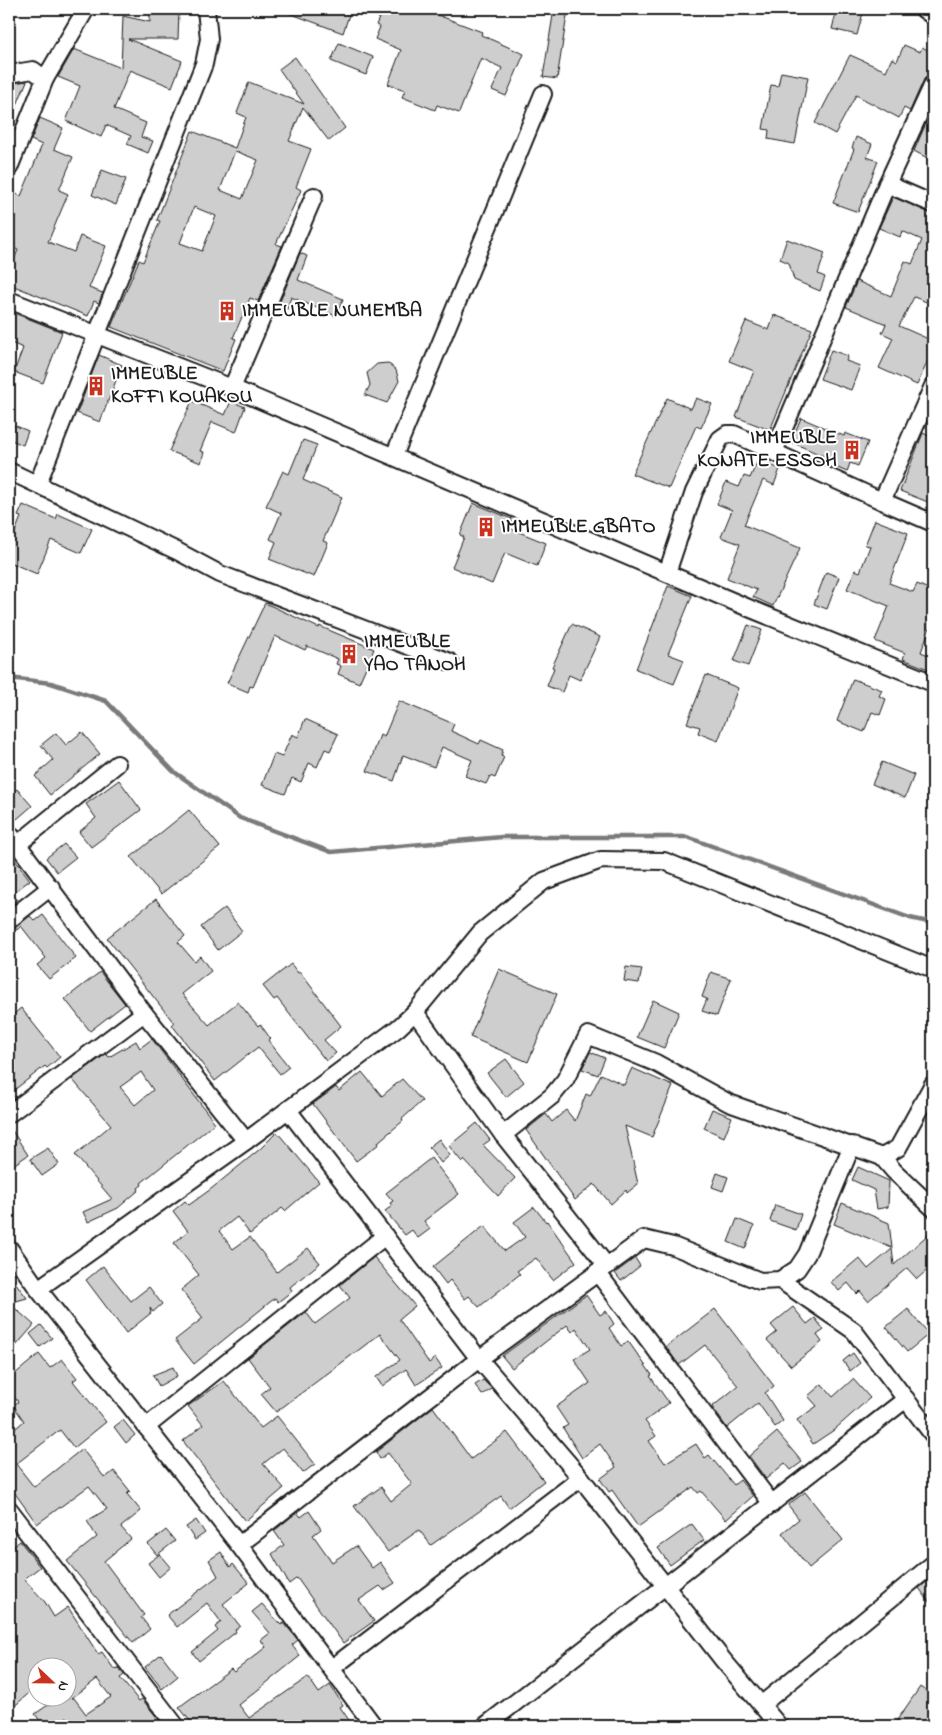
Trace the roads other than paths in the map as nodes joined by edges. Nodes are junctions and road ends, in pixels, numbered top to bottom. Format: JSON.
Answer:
{"nodes":[{"id":1,"x":86,"y":9,"type":"edge"},
{"id":2,"x":206,"y":9,"type":"edge"},
{"id":3,"x":924,"y":9,"type":"edge"},
{"id":4,"x":933,"y":16,"type":"edge"},
{"id":5,"x":9,"y":74,"type":"edge"},
{"id":6,"x":45,"y":79,"type":"junction"},
{"id":7,"x":933,"y":84,"type":"edge"},
{"id":8,"x":543,"y":94,"type":"dead end"},
{"id":9,"x":9,"y":168,"type":"edge"},
{"id":10,"x":887,"y":184,"type":"junction"},
{"id":11,"x":314,"y":196,"type":"dead end"},
{"id":12,"x":933,"y":204,"type":"edge"},
{"id":13,"x":9,"y":300,"type":"edge"},
{"id":14,"x":98,"y":335,"type":"junction"},
{"id":15,"x":933,"y":386,"type":"edge"},
{"id":16,"x":232,"y":388,"type":"junction"},
{"id":17,"x":774,"y":452,"type":"junction"},
{"id":18,"x":394,"y":456,"type":"junction"},
{"id":19,"x":9,"y":471,"type":"edge"},
{"id":20,"x":38,"y":484,"type":"junction"},
{"id":21,"x":882,"y":501,"type":"junction"},
{"id":22,"x":933,"y":523,"type":"edge"},
{"id":23,"x":667,"y":573,"type":"junction"},
{"id":24,"x":450,"y":662,"type":"dead end"},
{"id":25,"x":933,"y":683,"type":"edge"},
{"id":26,"x":116,"y":764,"type":"dead end"},
{"id":27,"x":13,"y":839,"type":"edge"},
{"id":28,"x":51,"y":886,"type":"junction"},
{"id":29,"x":9,"y":920,"type":"edge"},
{"id":30,"x":933,"y":969,"type":"edge"},
{"id":31,"x":415,"y":1012,"type":"junction"},
{"id":32,"x":144,"y":1013,"type":"junction"},
{"id":33,"x":933,"y":1084,"type":"edge"},
{"id":34,"x":288,"y":1110,"type":"junction"},
{"id":35,"x":9,"y":1114,"type":"edge"},
{"id":36,"x":503,"y":1135,"type":"junction"},
{"id":37,"x":246,"y":1141,"type":"junction"},
{"id":38,"x":852,"y":1145,"type":"junction"},
{"id":39,"x":882,"y":1157,"type":"junction"},
{"id":40,"x":933,"y":1208,"type":"edge"},
{"id":41,"x":385,"y":1236,"type":"junction"},
{"id":42,"x":9,"y":1248,"type":"edge"},
{"id":43,"x":602,"y":1269,"type":"junction"},
{"id":44,"x":780,"y":1280,"type":"junction"},
{"id":45,"x":38,"y":1289,"type":"junction"},
{"id":46,"x":479,"y":1359,"type":"junction"},
{"id":47,"x":906,"y":1399,"type":"junction"},
{"id":48,"x":146,"y":1427,"type":"junction"},
{"id":49,"x":933,"y":1435,"type":"edge"},
{"id":50,"x":581,"y":1478,"type":"junction"},
{"id":51,"x":772,"y":1504,"type":"junction"},
{"id":52,"x":9,"y":1509,"type":"edge"},
{"id":53,"x":238,"y":1545,"type":"junction"},
{"id":54,"x":933,"y":1564,"type":"edge"},
{"id":55,"x":666,"y":1586,"type":"junction"},
{"id":56,"x":332,"y":1668,"type":"junction"},
{"id":57,"x":762,"y":1705,"type":"junction"},
{"id":58,"x":176,"y":1726,"type":"edge"},
{"id":59,"x":374,"y":1726,"type":"edge"},
{"id":60,"x":485,"y":1726,"type":"edge"},
{"id":61,"x":779,"y":1726,"type":"edge"}],
"edges":[{"from":1,"to":6,"type":"street"},
{"from":2,"to":14,"type":"street"},
{"from":3,"to":4,"type":"street"},
{"from":5,"to":6,"type":"street"},
{"from":6,"to":9,"type":"street"},
{"from":7,"to":10,"type":"street"},
{"from":8,"to":18,"type":"street"},
{"from":10,"to":12,"type":"street"},
{"from":10,"to":17,"type":"street"},
{"from":11,"to":16,"type":"street"},
{"from":13,"to":14,"type":"street"},
{"from":14,"to":16,"type":"street"},
{"from":14,"to":20,"type":"street"},
{"from":15,"to":21,"type":"street"},
{"from":16,"to":18,"type":"street"},
{"from":17,"to":21,"type":"street"},
{"from":17,"to":23,"type":"street"},
{"from":18,"to":23,"type":"street"},
{"from":19,"to":20,"type":"street"},
{"from":20,"to":24,"type":"street"},
{"from":21,"to":22,"type":"street"},
{"from":23,"to":25,"type":"street"},
{"from":26,"to":27,"type":"street"},
{"from":27,"to":28,"type":"street"},
{"from":28,"to":29,"type":"street"},
{"from":28,"to":32,"type":"street"},
{"from":30,"to":31,"type":"street"},
{"from":31,"to":34,"type":"street"},
{"from":31,"to":36,"type":"street"},
{"from":32,"to":35,"type":"street"},
{"from":32,"to":37,"type":"street"},
{"from":33,"to":39,"type":"street"},
{"from":34,"to":37,"type":"street"},
{"from":34,"to":41,"type":"street"},
{"from":36,"to":38,"type":"street"},
{"from":36,"to":43,"type":"street"},
{"from":37,"to":45,"type":"street"},
{"from":38,"to":39,"type":"street"},
{"from":38,"to":44,"type":"street"},
{"from":39,"to":40,"type":"street"},
{"from":41,"to":46,"type":"street"},
{"from":41,"to":48,"type":"street"},
{"from":42,"to":45,"type":"street"},
{"from":43,"to":44,"type":"street"},
{"from":43,"to":46,"type":"street"},
{"from":43,"to":51,"type":"street"},
{"from":44,"to":47,"type":"street"},
{"from":45,"to":48,"type":"street"},
{"from":46,"to":50,"type":"street"},
{"from":46,"to":53,"type":"street"},
{"from":47,"to":49,"type":"street"},
{"from":47,"to":51,"type":"street"},
{"from":48,"to":53,"type":"street"},
{"from":50,"to":55,"type":"street"},
{"from":50,"to":56,"type":"street"},
{"from":51,"to":55,"type":"street"},
{"from":52,"to":58,"type":"street"},
{"from":53,"to":56,"type":"street"},
{"from":54,"to":57,"type":"street"},
{"from":55,"to":57,"type":"street"},
{"from":55,"to":60,"type":"street"},
{"from":56,"to":59,"type":"street"},
{"from":57,"to":61,"type":"street"}]}
